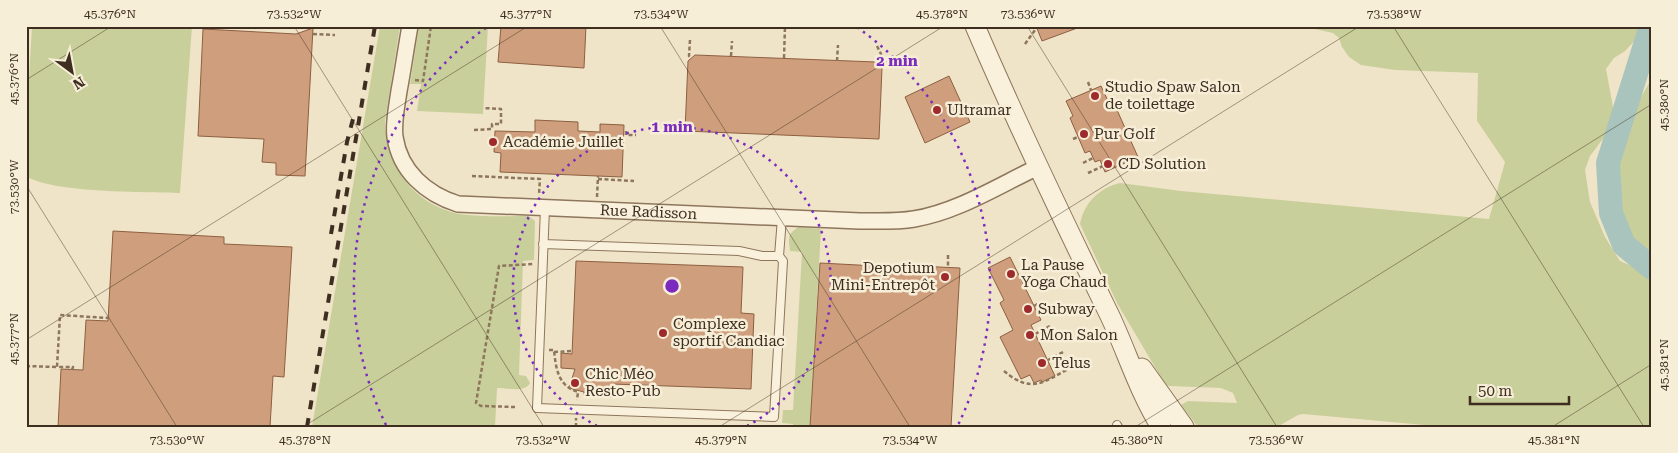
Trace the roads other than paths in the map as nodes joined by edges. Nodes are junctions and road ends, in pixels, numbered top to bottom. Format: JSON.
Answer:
{"nodes":[{"id":1,"x":410,"y":26,"type":"edge"},
{"id":2,"x":975,"y":26,"type":"edge"},
{"id":3,"x":1038,"y":167,"type":"junction"},
{"id":4,"x":542,"y":203,"type":"junction"},
{"id":5,"x":782,"y":218,"type":"junction"},
{"id":6,"x":543,"y":244,"type":"junction"},
{"id":7,"x":779,"y":256,"type":"junction"},
{"id":8,"x":1113,"y":322,"type":"junction"},
{"id":9,"x":1161,"y":427,"type":"edge"},
{"id":10,"x":1184,"y":427,"type":"edge"}],
"edges":[{"from":1,"to":4,"type":"street","name":"Rue Radisson"},
{"from":2,"to":3,"type":"street"},
{"from":3,"to":5,"type":"street","name":"Rue Radisson"},
{"from":3,"to":8,"type":"street"},
{"from":4,"to":5,"type":"street","name":"Rue Radisson"},
{"from":4,"to":6,"type":"lane"},
{"from":5,"to":7,"type":"lane"},
{"from":6,"to":7,"type":"lane"},
{"from":6,"to":7,"type":"lane"},
{"from":8,"to":9,"type":"street"},
{"from":8,"to":10,"type":"street"}]}
